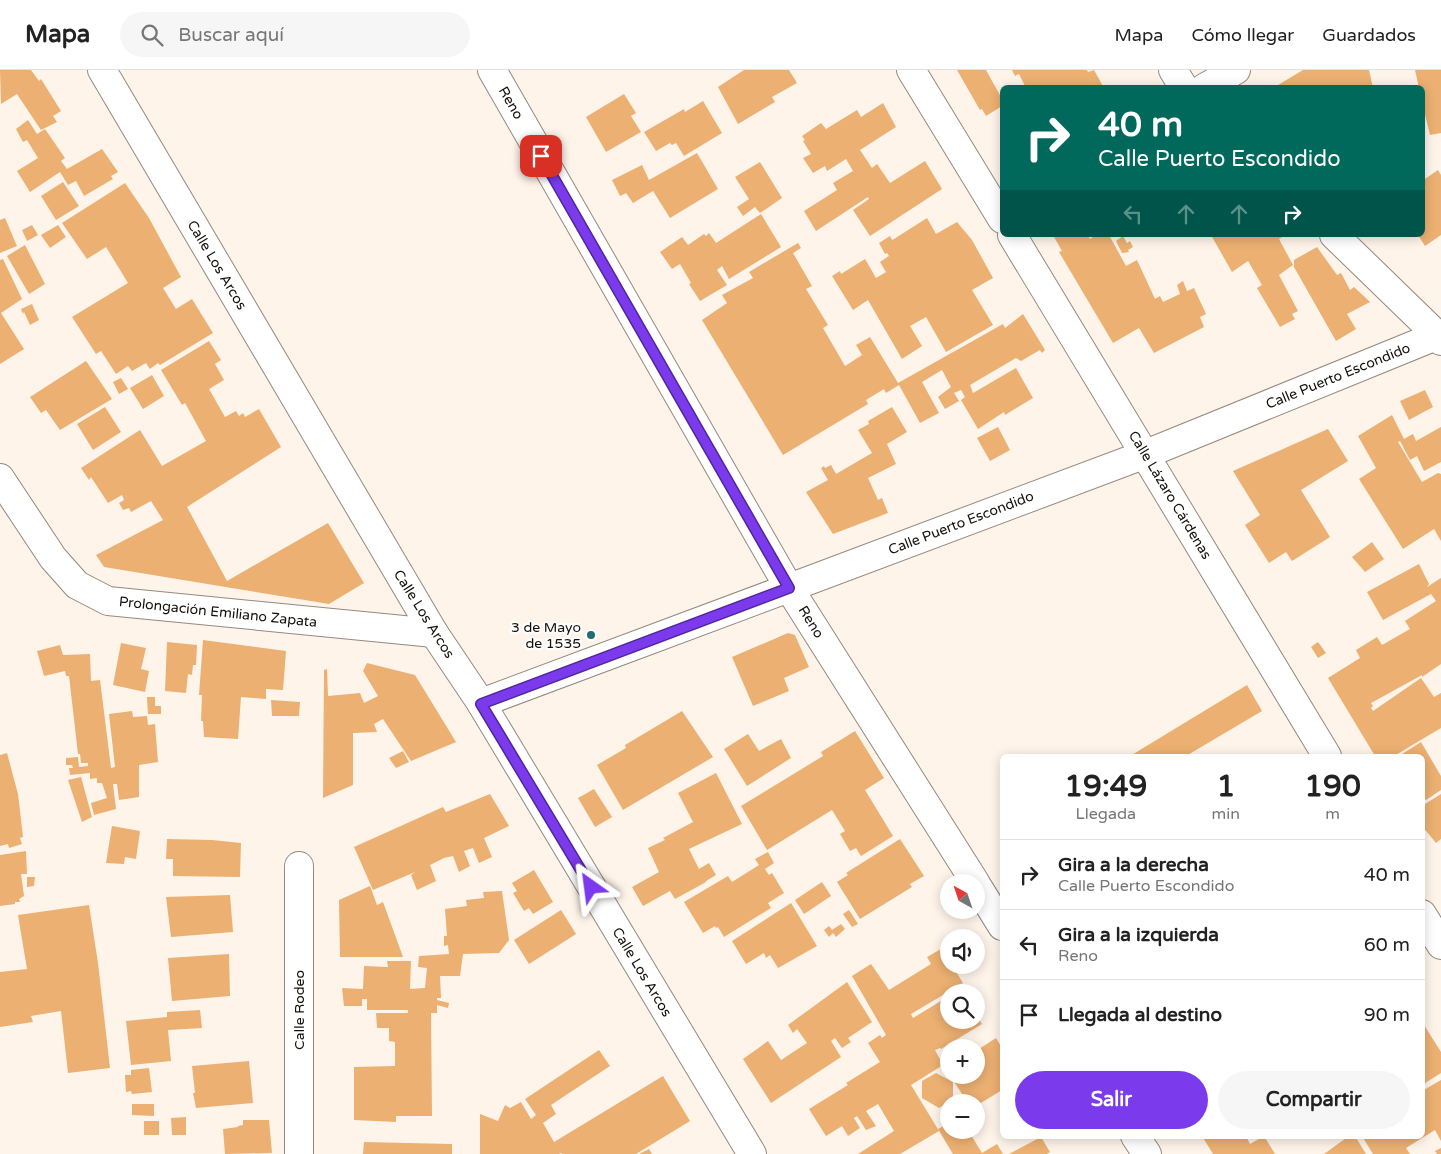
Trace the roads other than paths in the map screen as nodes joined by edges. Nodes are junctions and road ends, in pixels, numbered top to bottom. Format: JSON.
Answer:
{"nodes":[{"id":1,"x":102,"y":70,"type":"edge"},
{"id":2,"x":492,"y":70,"type":"edge"},
{"id":3,"x":911,"y":70,"type":"edge"},
{"id":4,"x":1173,"y":70,"type":"edge"},
{"id":5,"x":1236,"y":70,"type":"edge"},
{"id":6,"x":1182,"y":85,"type":"edge"},
{"id":7,"x":1209,"y":85,"type":"edge"},
{"id":8,"x":999,"y":207,"type":"edge"},
{"id":9,"x":1013,"y":237,"type":"edge"},
{"id":10,"x":1336,"y":237,"type":"edge"},
{"id":11,"x":1440,"y":337,"type":"edge"},
{"id":12,"x":1146,"y":454,"type":"junction"},
{"id":13,"x":0,"y":478,"type":"edge"},
{"id":14,"x":789,"y":588,"type":"junction"},
{"id":15,"x":434,"y":633,"type":"junction"},
{"id":16,"x":481,"y":704,"type":"junction"},
{"id":17,"x":1326,"y":754,"type":"edge"},
{"id":18,"x":299,"y":866,"type":"dead end"},
{"id":19,"x":970,"y":874,"type":"edge"},
{"id":20,"x":985,"y":899,"type":"edge"},
{"id":21,"x":1425,"y":919,"type":"edge"},
{"id":22,"x":1000,"y":923,"type":"edge"},
{"id":23,"x":1441,"y":945,"type":"edge"},
{"id":24,"x":1137,"y":1139,"type":"edge"},
{"id":25,"x":298,"y":1154,"type":"edge"},
{"id":26,"x":752,"y":1154,"type":"edge"},
{"id":27,"x":1147,"y":1154,"type":"edge"}],
"edges":[{"from":1,"to":15,"type":"street","name":"Calle Los Arcos"},
{"from":2,"to":14,"type":"street","name":"Reno"},
{"from":3,"to":8,"type":"street"},
{"from":4,"to":6,"type":"street"},
{"from":5,"to":7,"type":"street"},
{"from":9,"to":12,"type":"street","name":"Calle Lázaro Cárdenas"},
{"from":10,"to":11,"type":"street"},
{"from":11,"to":12,"type":"street","name":"Calle Puerto Escondido"},
{"from":12,"to":14,"type":"street","name":"Calle Puerto Escondido"},
{"from":12,"to":17,"type":"street","name":"Calle Lázaro Cárdenas"},
{"from":13,"to":15,"type":"street","name":"Prolongación Emiliano Zapata"},
{"from":14,"to":16,"type":"street","name":"Calle Puerto Escondido"},
{"from":14,"to":19,"type":"street","name":"Reno"},
{"from":15,"to":16,"type":"street","name":"Calle Los Arcos"},
{"from":16,"to":26,"type":"street","name":"Calle Los Arcos"},
{"from":18,"to":25,"type":"street","name":"Calle Rodeo"},
{"from":20,"to":22,"type":"street","name":"Reno"},
{"from":21,"to":23,"type":"street"},
{"from":24,"to":27,"type":"street"}]}
